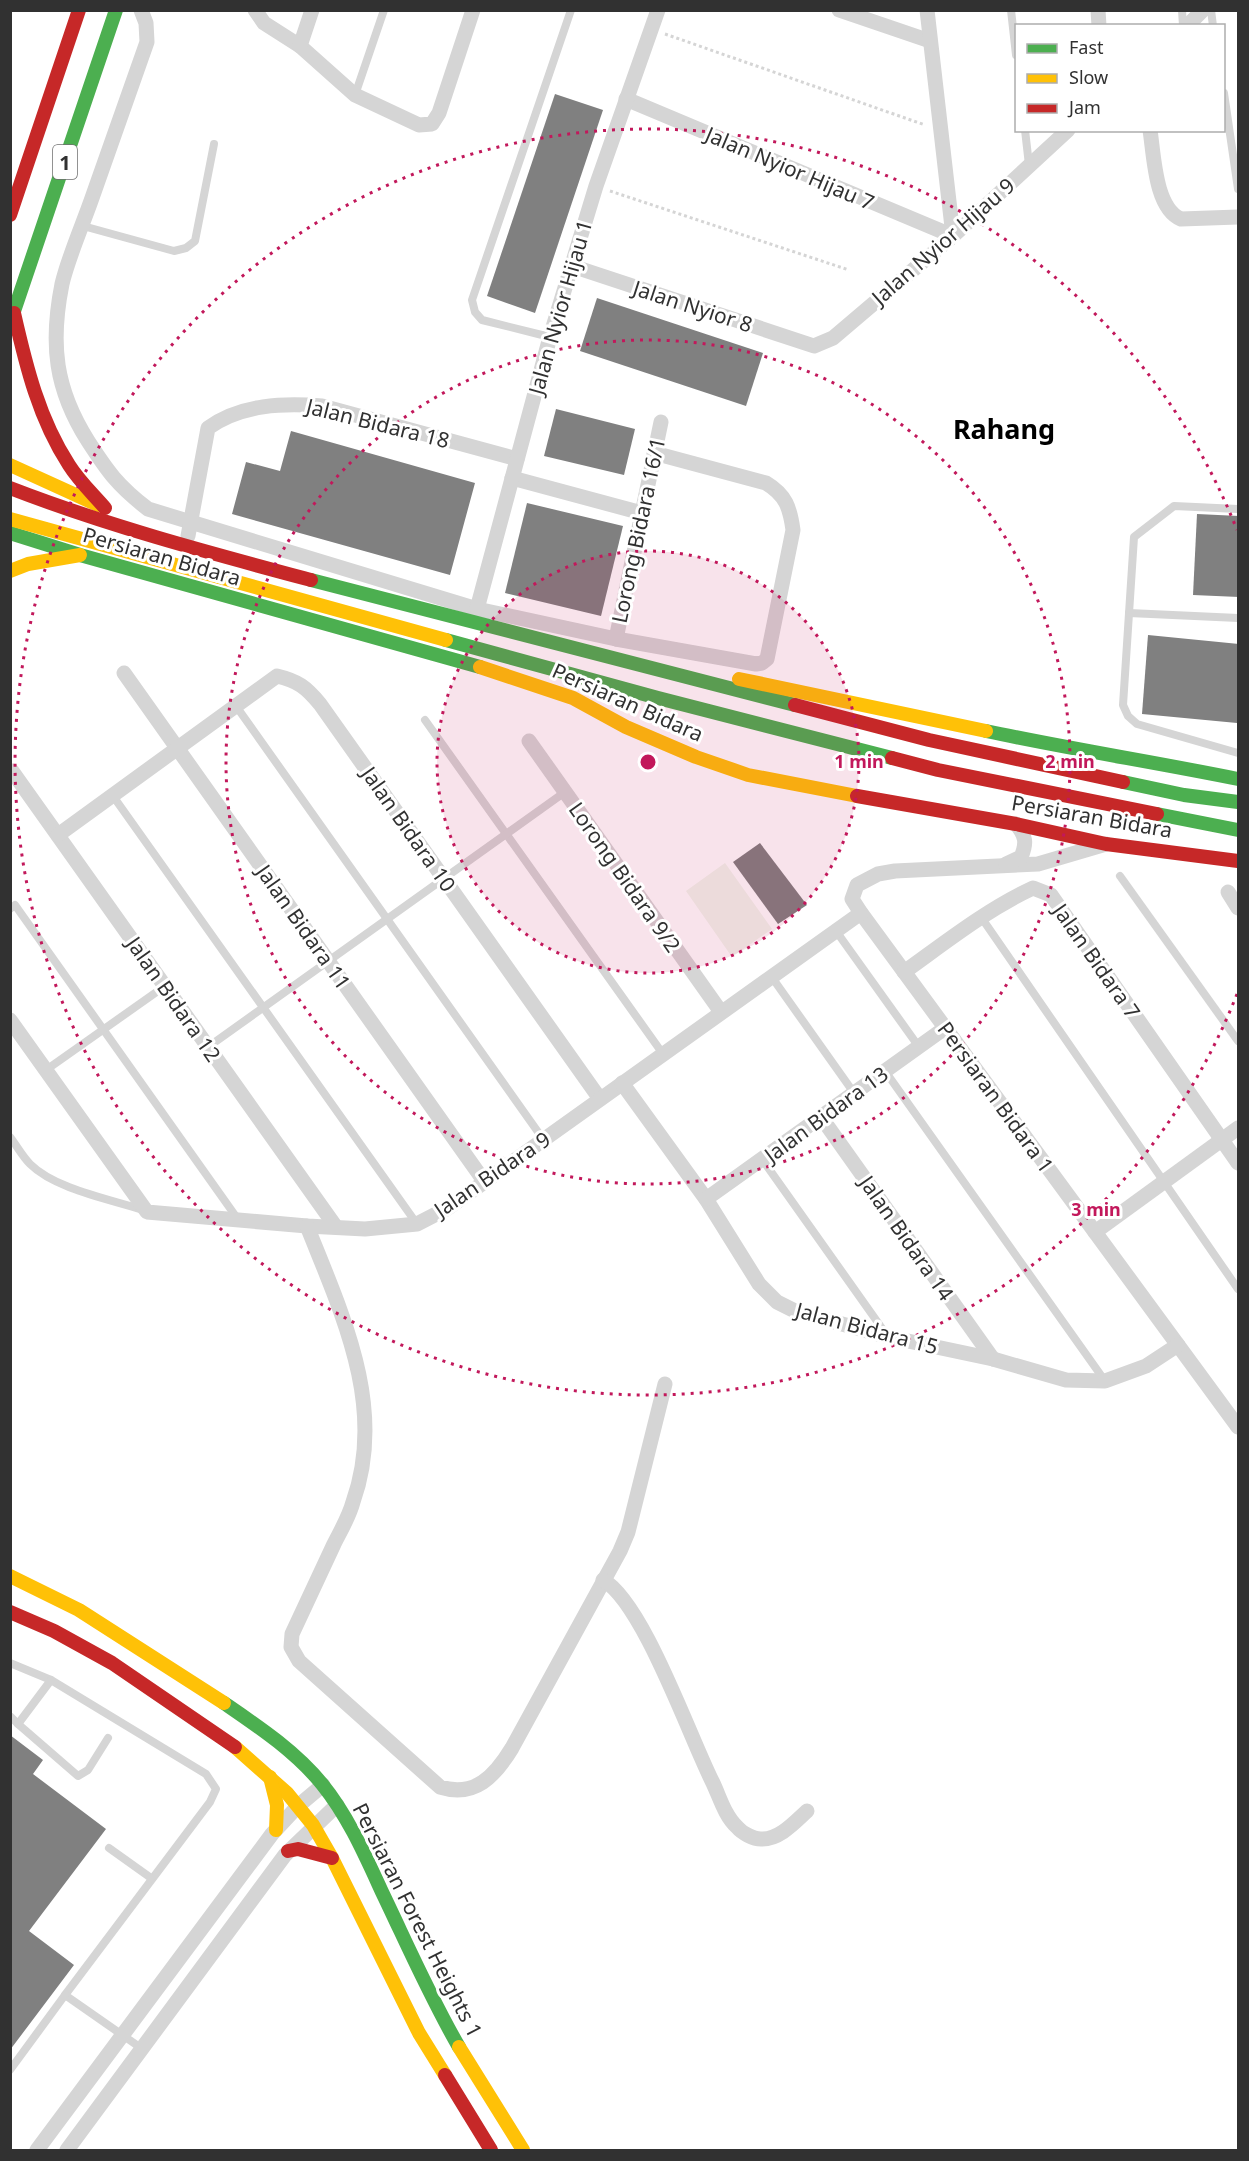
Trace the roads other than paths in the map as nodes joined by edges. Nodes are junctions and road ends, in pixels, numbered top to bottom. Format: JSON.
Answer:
{"nodes":[{"id":1,"x":79,"y":10,"type":"edge"},
{"id":2,"x":116,"y":10,"type":"edge"},
{"id":3,"x":141,"y":10,"type":"edge"},
{"id":4,"x":255,"y":10,"type":"edge"},
{"id":5,"x":312,"y":10,"type":"edge"},
{"id":6,"x":384,"y":10,"type":"edge"},
{"id":7,"x":473,"y":10,"type":"edge"},
{"id":8,"x":572,"y":10,"type":"edge"},
{"id":9,"x":658,"y":10,"type":"edge"},
{"id":10,"x":839,"y":10,"type":"edge"},
{"id":11,"x":927,"y":10,"type":"edge"},
{"id":12,"x":1011,"y":10,"type":"edge"},
{"id":13,"x":1203,"y":10,"type":"edge"},
{"id":14,"x":1187,"y":24,"type":"edge"},
{"id":15,"x":1015,"y":40,"type":"edge"},
{"id":16,"x":930,"y":41,"type":"junction"},
{"id":17,"x":300,"y":46,"type":"junction"},
{"id":18,"x":355,"y":95,"type":"junction"},
{"id":19,"x":626,"y":99,"type":"junction"},
{"id":20,"x":1225,"y":99,"type":"edge"},
{"id":21,"x":1025,"y":132,"type":"edge"},
{"id":22,"x":1066,"y":132,"type":"edge"},
{"id":23,"x":1150,"y":132,"type":"edge"},
{"id":24,"x":214,"y":144,"type":"dead end"},
{"id":25,"x":1029,"y":165,"type":"junction"},
{"id":26,"x":1239,"y":189,"type":"edge"},
{"id":27,"x":10,"y":215,"type":"edge"},
{"id":28,"x":1239,"y":217,"type":"edge"},
{"id":29,"x":82,"y":226,"type":"junction"},
{"id":30,"x":953,"y":236,"type":"junction"},
{"id":31,"x":572,"y":266,"type":"junction"},
{"id":32,"x":12,"y":318,"type":"edge"},
{"id":33,"x":550,"y":337,"type":"junction"},
{"id":34,"x":814,"y":346,"type":"joint"},
{"id":35,"x":661,"y":422,"type":"dead end"},
{"id":36,"x":654,"y":453,"type":"junction"},
{"id":37,"x":517,"y":459,"type":"junction"},
{"id":38,"x":14,"y":470,"type":"edge"},
{"id":39,"x":512,"y":478,"type":"junction"},
{"id":40,"x":10,"y":488,"type":"edge"},
{"id":41,"x":105,"y":508,"type":"junction"},
{"id":42,"x":1239,"y":509,"type":"edge"},
{"id":43,"x":642,"y":513,"type":"junction"},
{"id":44,"x":10,"y":519,"type":"edge"},
{"id":45,"x":189,"y":529,"type":"junction"},
{"id":46,"x":13,"y":532,"type":"edge"},
{"id":47,"x":80,"y":555,"type":"junction"},
{"id":48,"x":10,"y":571,"type":"edge"},
{"id":49,"x":477,"y":609,"type":"junction"},
{"id":50,"x":1129,"y":613,"type":"junction"},
{"id":51,"x":1239,"y":618,"type":"edge"},
{"id":52,"x":616,"y":639,"type":"junction"},
{"id":53,"x":124,"y":673,"type":"dead end"},
{"id":54,"x":236,"y":706,"type":"junction"},
{"id":55,"x":425,"y":720,"type":"dead end"},
{"id":56,"x":529,"y":741,"type":"dead end"},
{"id":57,"x":178,"y":750,"type":"junction"},
{"id":58,"x":1239,"y":753,"type":"edge"},
{"id":59,"x":12,"y":771,"type":"dead end"},
{"id":60,"x":1239,"y":778,"type":"edge"},
{"id":61,"x":565,"y":792,"type":"junction"},
{"id":62,"x":113,"y":796,"type":"junction"},
{"id":63,"x":1239,"y":802,"type":"edge"},
{"id":64,"x":1016,"y":824,"type":"junction"},
{"id":65,"x":1239,"y":830,"type":"edge"},
{"id":66,"x":507,"y":834,"type":"junction"},
{"id":67,"x":58,"y":835,"type":"junction"},
{"id":68,"x":1106,"y":844,"type":"junction"},
{"id":69,"x":1239,"y":861,"type":"edge"},
{"id":70,"x":1004,"y":866,"type":"junction"},
{"id":71,"x":1120,"y":876,"type":"dead end"},
{"id":72,"x":444,"y":879,"type":"junction"},
{"id":73,"x":1228,"y":892,"type":"dead end"},
{"id":74,"x":1239,"y":908,"type":"edge"},
{"id":75,"x":10,"y":909,"type":"edge"},
{"id":76,"x":861,"y":913,"type":"junction"},
{"id":77,"x":981,"y":917,"type":"junction"},
{"id":78,"x":387,"y":919,"type":"junction"},
{"id":79,"x":836,"y":931,"type":"junction"},
{"id":80,"x":328,"y":962,"type":"junction"},
{"id":81,"x":904,"y":972,"type":"junction"},
{"id":82,"x":771,"y":976,"type":"junction"},
{"id":83,"x":165,"y":986,"type":"junction"},
{"id":84,"x":263,"y":1008,"type":"junction"},
{"id":85,"x":722,"y":1012,"type":"junction"},
{"id":86,"x":10,"y":1020,"type":"edge"},
{"id":87,"x":945,"y":1028,"type":"junction"},
{"id":88,"x":103,"y":1030,"type":"junction"},
{"id":89,"x":1239,"y":1041,"type":"edge"},
{"id":90,"x":208,"y":1047,"type":"junction"},
{"id":91,"x":919,"y":1047,"type":"junction"},
{"id":92,"x":663,"y":1054,"type":"junction"},
{"id":93,"x":46,"y":1070,"type":"junction"},
{"id":94,"x":885,"y":1071,"type":"junction"},
{"id":95,"x":622,"y":1083,"type":"junction"},
{"id":96,"x":854,"y":1093,"type":"junction"},
{"id":97,"x":600,"y":1099,"type":"junction"},
{"id":98,"x":821,"y":1117,"type":"junction"},
{"id":99,"x":1239,"y":1128,"type":"edge"},
{"id":100,"x":10,"y":1137,"type":"edge"},
{"id":101,"x":543,"y":1139,"type":"junction"},
{"id":102,"x":1222,"y":1140,"type":"junction"},
{"id":103,"x":762,"y":1159,"type":"junction"},
{"id":104,"x":1239,"y":1163,"type":"edge"},
{"id":105,"x":484,"y":1181,"type":"junction"},
{"id":106,"x":1164,"y":1182,"type":"junction"},
{"id":107,"x":706,"y":1199,"type":"junction"},
{"id":108,"x":147,"y":1212,"type":"junction"},
{"id":109,"x":238,"y":1219,"type":"junction"},
{"id":110,"x":417,"y":1224,"type":"junction"},
{"id":111,"x":307,"y":1226,"type":"junction"},
{"id":112,"x":336,"y":1227,"type":"junction"},
{"id":113,"x":1095,"y":1232,"type":"junction"},
{"id":114,"x":1239,"y":1289,"type":"edge"},
{"id":115,"x":889,"y":1337,"type":"junction"},
{"id":116,"x":1178,"y":1345,"type":"junction"},
{"id":117,"x":993,"y":1359,"type":"junction"},
{"id":118,"x":1105,"y":1381,"type":"junction"},
{"id":119,"x":665,"y":1384,"type":"dead end"},
{"id":120,"x":1239,"y":1427,"type":"edge"},
{"id":121,"x":10,"y":1576,"type":"edge"},
{"id":122,"x":603,"y":1580,"type":"junction"},
{"id":123,"x":10,"y":1612,"type":"edge"},
{"id":124,"x":10,"y":1663,"type":"edge"},
{"id":125,"x":51,"y":1680,"type":"junction"},
{"id":126,"x":11,"y":1717,"type":"edge"},
{"id":127,"x":18,"y":1724,"type":"junction"},
{"id":128,"x":108,"y":1738,"type":"dead end"},
{"id":129,"x":270,"y":1777,"type":"junction"},
{"id":130,"x":323,"y":1785,"type":"junction"},
{"id":131,"x":337,"y":1805,"type":"junction"},
{"id":132,"x":298,"y":1806,"type":"junction"},
{"id":133,"x":807,"y":1811,"type":"dead end"},
{"id":134,"x":313,"y":1826,"type":"junction"},
{"id":135,"x":276,"y":1830,"type":"junction"},
{"id":136,"x":109,"y":1848,"type":"dead end"},
{"id":137,"x":288,"y":1851,"type":"junction"},
{"id":138,"x":332,"y":1858,"type":"junction"},
{"id":139,"x":151,"y":1878,"type":"junction"},
{"id":140,"x":65,"y":1995,"type":"junction"},
{"id":141,"x":123,"y":2035,"type":"junction"},
{"id":142,"x":141,"y":2048,"type":"junction"},
{"id":143,"x":10,"y":2070,"type":"edge"},
{"id":144,"x":37,"y":2151,"type":"edge"},
{"id":145,"x":67,"y":2151,"type":"edge"},
{"id":146,"x":491,"y":2151,"type":"edge"},
{"id":147,"x":523,"y":2151,"type":"edge"}],
"edges":[{"from":1,"to":27,"type":"main road","number":"1"},
{"from":2,"to":32,"type":"main road","number":"1"},
{"from":3,"to":29,"type":"street"},
{"from":4,"to":17,"type":"street"},
{"from":5,"to":17,"type":"street"},
{"from":6,"to":18,"type":"lane"},
{"from":7,"to":18,"type":"street"},
{"from":8,"to":33,"type":"lane"},
{"from":9,"to":19,"type":"street","name":"Jalan Nyior Hijau 1"},
{"from":10,"to":16,"type":"street"},
{"from":11,"to":16,"type":"street"},
{"from":12,"to":15,"type":"lane"},
{"from":13,"to":14,"type":"street"},
{"from":16,"to":30,"type":"street"},
{"from":17,"to":18,"type":"street"},
{"from":19,"to":30,"type":"street","name":"Jalan Nyior Hijau 7"},
{"from":19,"to":31,"type":"street","name":"Jalan Nyior Hijau 1"},
{"from":20,"to":26,"type":"lane"},
{"from":21,"to":25,"type":"lane"},
{"from":22,"to":25,"type":"street","name":"Jalan Nyior Hijau 9"},
{"from":23,"to":28,"type":"street"},
{"from":24,"to":29,"type":"lane"},
{"from":25,"to":30,"type":"street","name":"Jalan Nyior Hijau 9"},
{"from":29,"to":45,"type":"street"},
{"from":30,"to":34,"type":"street","name":"Jalan Nyior Hijau 9"},
{"from":31,"to":33,"type":"street","name":"Jalan Nyior Hijau 1"},
{"from":31,"to":34,"type":"street","name":"Jalan Nyior 8"},
{"from":32,"to":41,"type":"main road"},
{"from":33,"to":37,"type":"street","name":"Jalan Nyior Hijau 1"},
{"from":35,"to":36,"type":"street","name":"Lorong Bidara 16/1"},
{"from":36,"to":43,"type":"street","name":"Lorong Bidara 16/1"},
{"from":36,"to":52,"type":"street"},
{"from":37,"to":39,"type":"street","name":"Jalan Nyior Hijau 1"},
{"from":37,"to":45,"type":"street","name":"Jalan Bidara 18"},
{"from":38,"to":41,"type":"main road","name":"Persiaran Bidara"},
{"from":39,"to":43,"type":"street"},
{"from":39,"to":49,"type":"street","name":"Jalan Nyior Hijau 1"},
{"from":40,"to":63,"type":"main road","name":"Persiaran Bidara"},
{"from":41,"to":45,"type":"main road","name":"Persiaran Bidara"},
{"from":42,"to":50,"type":"lane"},
{"from":43,"to":52,"type":"street","name":"Lorong Bidara 16/1"},
{"from":44,"to":65,"type":"main road","name":"Persiaran Bidara"},
{"from":45,"to":49,"type":"street"},
{"from":45,"to":60,"type":"main road","name":"Persiaran Bidara"},
{"from":46,"to":47,"type":"main road","name":"Persiaran Bidara"},
{"from":47,"to":48,"type":"main road"},
{"from":47,"to":64,"type":"main road","name":"Persiaran Bidara"},
{"from":49,"to":52,"type":"street"},
{"from":50,"to":51,"type":"lane"},
{"from":50,"to":58,"type":"lane"},
{"from":53,"to":57,"type":"street","name":"Jalan Bidara 11"},
{"from":54,"to":57,"type":"street","name":"Jalan Bidara 10"},
{"from":54,"to":72,"type":"street","name":"Jalan Bidara 10"},
{"from":54,"to":78,"type":"lane"},
{"from":55,"to":66,"type":"lane"},
{"from":56,"to":61,"type":"street","name":"Lorong Bidara 9/2"},
{"from":57,"to":62,"type":"street","name":"Jalan Bidara 10"},
{"from":57,"to":80,"type":"street","name":"Jalan Bidara 11"},
{"from":59,"to":67,"type":"street","name":"Jalan Bidara 12"},
{"from":61,"to":66,"type":"lane"},
{"from":61,"to":85,"type":"street","name":"Lorong Bidara 9/2"},
{"from":62,"to":67,"type":"street","name":"Jalan Bidara 10"},
{"from":62,"to":84,"type":"lane"},
{"from":64,"to":68,"type":"main road","name":"Persiaran Bidara"},
{"from":64,"to":70,"type":"street"},
{"from":66,"to":72,"type":"lane"},
{"from":66,"to":92,"type":"lane"},
{"from":67,"to":83,"type":"street","name":"Jalan Bidara 12"},
{"from":68,"to":69,"type":"main road","name":"Persiaran Bidara"},
{"from":68,"to":70,"type":"street","name":"Persiaran Bidara 1"},
{"from":70,"to":76,"type":"street","name":"Persiaran Bidara 1"},
{"from":71,"to":89,"type":"lane"},
{"from":72,"to":78,"type":"lane"},
{"from":72,"to":97,"type":"street","name":"Jalan Bidara 10"},
{"from":73,"to":74,"type":"street"},
{"from":75,"to":88,"type":"lane"},
{"from":76,"to":79,"type":"street","name":"Jalan Bidara 9"},
{"from":76,"to":81,"type":"street","name":"Persiaran Bidara 1"},
{"from":77,"to":81,"type":"street","name":"Jalan Bidara 7"},
{"from":77,"to":102,"type":"street","name":"Jalan Bidara 7"},
{"from":77,"to":106,"type":"lane"},
{"from":78,"to":80,"type":"lane"},
{"from":78,"to":101,"type":"lane"},
{"from":79,"to":82,"type":"street","name":"Jalan Bidara 9"},
{"from":79,"to":91,"type":"lane"},
{"from":80,"to":84,"type":"lane"},
{"from":80,"to":105,"type":"street","name":"Jalan Bidara 11"},
{"from":81,"to":87,"type":"street","name":"Persiaran Bidara 1"},
{"from":82,"to":85,"type":"street","name":"Jalan Bidara 9"},
{"from":82,"to":96,"type":"lane"},
{"from":83,"to":88,"type":"lane"},
{"from":83,"to":90,"type":"street","name":"Jalan Bidara 12"},
{"from":84,"to":90,"type":"lane"},
{"from":84,"to":110,"type":"lane"},
{"from":85,"to":92,"type":"street","name":"Jalan Bidara 9"},
{"from":86,"to":93,"type":"street"},
{"from":87,"to":91,"type":"street","name":"Jalan Bidara 13"},
{"from":87,"to":113,"type":"street","name":"Persiaran Bidara 1"},
{"from":88,"to":93,"type":"lane"},
{"from":88,"to":109,"type":"lane"},
{"from":90,"to":112,"type":"street","name":"Jalan Bidara 12"},
{"from":91,"to":94,"type":"street","name":"Jalan Bidara 13"},
{"from":92,"to":95,"type":"street","name":"Jalan Bidara 9"},
{"from":93,"to":108,"type":"street"},
{"from":94,"to":96,"type":"street","name":"Jalan Bidara 13"},
{"from":94,"to":118,"type":"lane"},
{"from":95,"to":97,"type":"street","name":"Jalan Bidara 9"},
{"from":95,"to":107,"type":"street","name":"Jalan Bidara 15"},
{"from":96,"to":98,"type":"street","name":"Jalan Bidara 13"},
{"from":97,"to":101,"type":"street","name":"Jalan Bidara 9"},
{"from":98,"to":103,"type":"street","name":"Jalan Bidara 13"},
{"from":98,"to":117,"type":"street","name":"Jalan Bidara 14"},
{"from":99,"to":102,"type":"street"},
{"from":100,"to":108,"type":"lane"},
{"from":101,"to":105,"type":"street","name":"Jalan Bidara 9"},
{"from":102,"to":104,"type":"street"},
{"from":102,"to":106,"type":"street"},
{"from":103,"to":107,"type":"street","name":"Jalan Bidara 13"},
{"from":103,"to":115,"type":"lane"},
{"from":105,"to":110,"type":"street","name":"Jalan Bidara 9"},
{"from":106,"to":113,"type":"street"},
{"from":106,"to":114,"type":"lane"},
{"from":107,"to":115,"type":"street","name":"Jalan Bidara 15"},
{"from":108,"to":109,"type":"street","name":"Jalan Bidara 9"},
{"from":109,"to":111,"type":"street","name":"Jalan Bidara 9"},
{"from":110,"to":112,"type":"street","name":"Jalan Bidara 9"},
{"from":111,"to":112,"type":"street","name":"Jalan Bidara 9"},
{"from":111,"to":122,"type":"street"},
{"from":113,"to":116,"type":"street","name":"Persiaran Bidara 1"},
{"from":115,"to":117,"type":"street","name":"Jalan Bidara 15"},
{"from":116,"to":118,"type":"street","name":"Jalan Bidara 15"},
{"from":116,"to":120,"type":"street","name":"Persiaran Bidara 1"},
{"from":117,"to":118,"type":"street","name":"Jalan Bidara 15"},
{"from":119,"to":122,"type":"street"},
{"from":121,"to":130,"type":"main road","name":"Persiaran Forest Heights 1"},
{"from":122,"to":133,"type":"street"},
{"from":123,"to":129,"type":"main road"},
{"from":124,"to":125,"type":"lane"},
{"from":125,"to":127,"type":"lane"},
{"from":125,"to":139,"type":"lane"},
{"from":126,"to":127,"type":"lane"},
{"from":127,"to":128,"type":"lane"},
{"from":129,"to":132,"type":"main road"},
{"from":129,"to":135,"type":"main road"},
{"from":130,"to":131,"type":"main road","name":"Persiaran Forest Heights 1"},
{"from":130,"to":132,"type":"street"},
{"from":131,"to":134,"type":"street"},
{"from":131,"to":147,"type":"main road","name":"Persiaran Forest Heights 1"},
{"from":132,"to":134,"type":"main road"},
{"from":132,"to":135,"type":"street"},
{"from":134,"to":137,"type":"street"},
{"from":134,"to":138,"type":"main road"},
{"from":135,"to":141,"type":"street"},
{"from":136,"to":139,"type":"lane"},
{"from":137,"to":138,"type":"main road"},
{"from":137,"to":142,"type":"street"},
{"from":138,"to":146,"type":"main road"},
{"from":139,"to":140,"type":"lane"},
{"from":140,"to":141,"type":"lane"},
{"from":140,"to":143,"type":"lane"},
{"from":141,"to":142,"type":"lane"},
{"from":141,"to":144,"type":"street"},
{"from":142,"to":145,"type":"street"}]}
